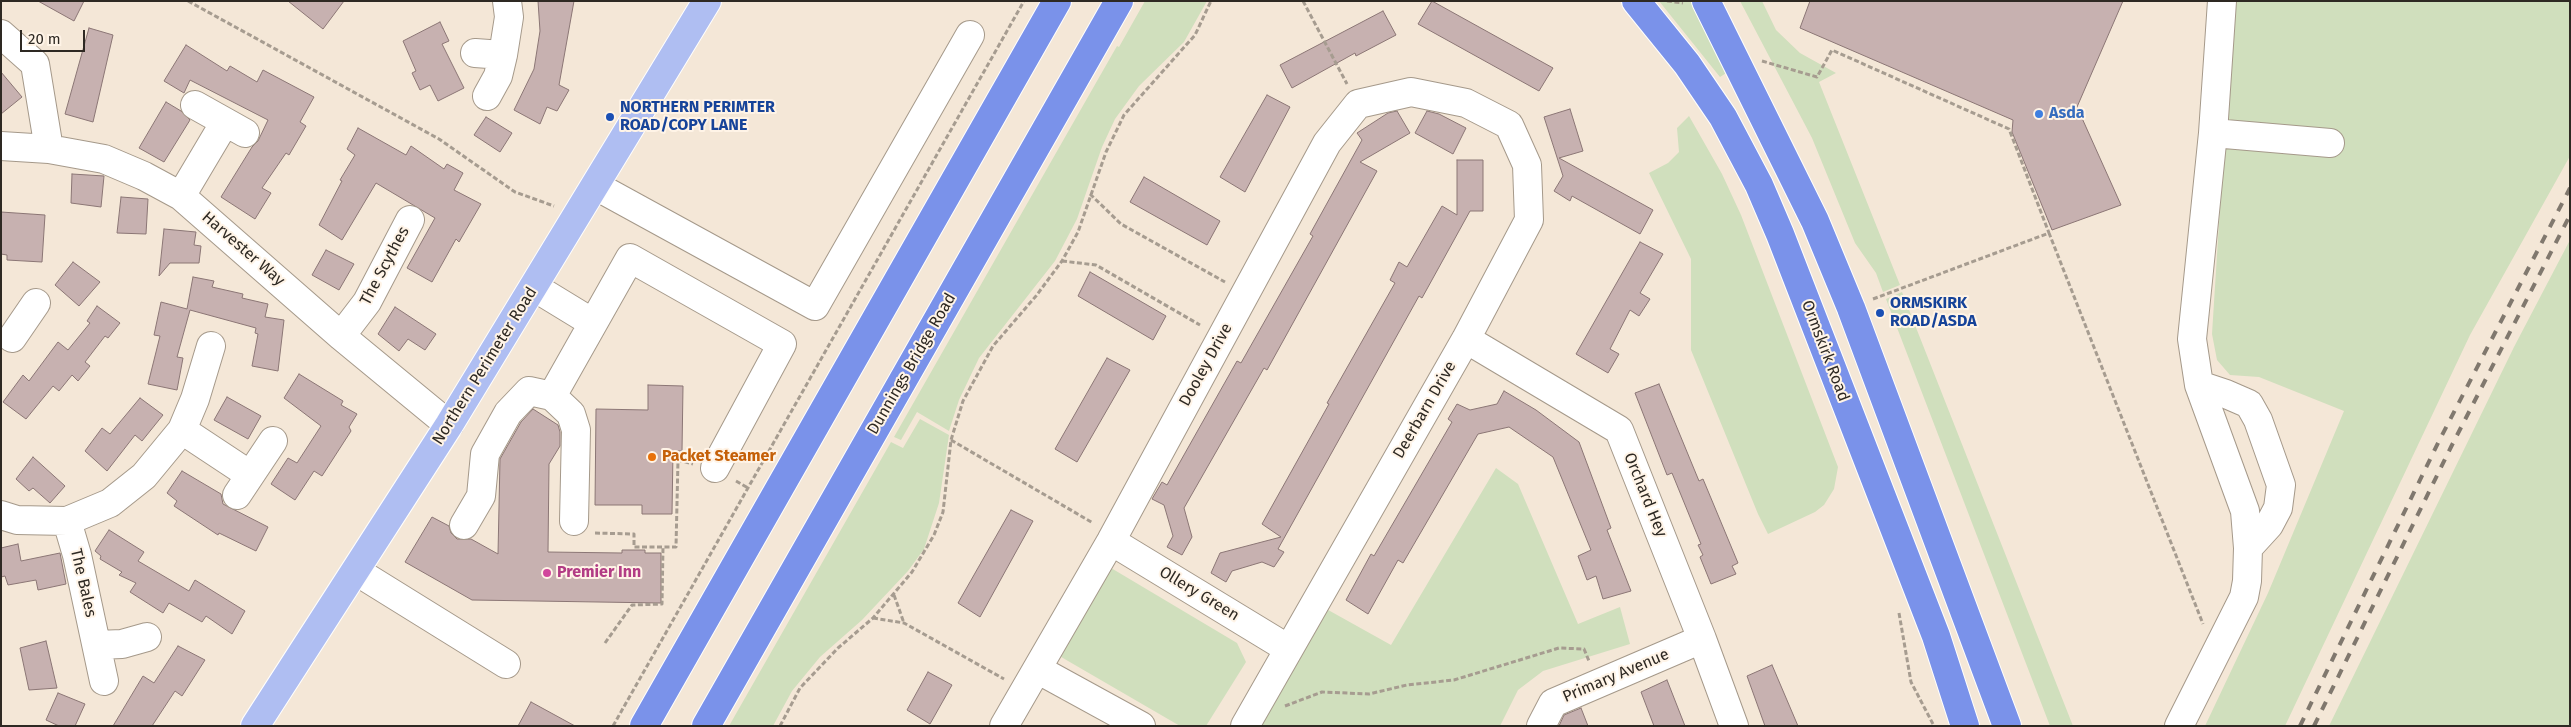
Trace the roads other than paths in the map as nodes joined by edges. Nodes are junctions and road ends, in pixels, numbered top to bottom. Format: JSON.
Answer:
{"nodes":[{"id":1,"x":507,"y":1,"type":"edge"},
{"id":2,"x":707,"y":1,"type":"edge"},
{"id":3,"x":1056,"y":1,"type":"edge"},
{"id":4,"x":1119,"y":1,"type":"edge"},
{"id":5,"x":1636,"y":1,"type":"edge"},
{"id":6,"x":1706,"y":1,"type":"edge"},
{"id":7,"x":2222,"y":1,"type":"edge"},
{"id":8,"x":1,"y":34,"type":"edge"},
{"id":9,"x":970,"y":35,"type":"dead end"},
{"id":10,"x":475,"y":53,"type":"dead end"},
{"id":11,"x":503,"y":56,"type":"junction"},
{"id":12,"x":487,"y":96,"type":"dead end"},
{"id":13,"x":1358,"y":104,"type":"joint"},
{"id":14,"x":195,"y":105,"type":"dead end"},
{"id":15,"x":2213,"y":133,"type":"junction"},
{"id":16,"x":2330,"y":143,"type":"dead end"},
{"id":17,"x":1,"y":146,"type":"edge"},
{"id":18,"x":49,"y":149,"type":"junction"},
{"id":19,"x":596,"y":186,"type":"junction"},
{"id":20,"x":181,"y":196,"type":"junction"},
{"id":21,"x":410,"y":220,"type":"dead end"},
{"id":22,"x":534,"y":287,"type":"junction"},
{"id":23,"x":36,"y":303,"type":"dead end"},
{"id":24,"x":593,"y":323,"type":"junction"},
{"id":25,"x":341,"y":336,"type":"junction"},
{"id":26,"x":1466,"y":339,"type":"junction"},
{"id":27,"x":5,"y":341,"type":"edge"},
{"id":28,"x":211,"y":346,"type":"dead end"},
{"id":29,"x":2199,"y":385,"type":"junction"},
{"id":30,"x":552,"y":396,"type":"junction"},
{"id":31,"x":449,"y":425,"type":"junction"},
{"id":32,"x":182,"y":430,"type":"junction"},
{"id":33,"x":273,"y":440,"type":"dead end"},
{"id":34,"x":715,"y":468,"type":"road end"},
{"id":35,"x":1,"y":515,"type":"edge"},
{"id":36,"x":67,"y":521,"type":"junction"},
{"id":37,"x":574,"y":521,"type":"road end"},
{"id":38,"x":464,"y":525,"type":"dead end"},
{"id":39,"x":1112,"y":538,"type":"junction"},
{"id":40,"x":2248,"y":548,"type":"junction"},
{"id":41,"x":356,"y":571,"type":"junction"},
{"id":42,"x":147,"y":637,"type":"dead end"},
{"id":43,"x":1702,"y":639,"type":"junction"},
{"id":44,"x":97,"y":645,"type":"junction"},
{"id":45,"x":1287,"y":648,"type":"junction"},
{"id":46,"x":506,"y":664,"type":"dead end"},
{"id":47,"x":1031,"y":679,"type":"junction"},
{"id":48,"x":104,"y":681,"type":"dead end"},
{"id":49,"x":255,"y":726,"type":"edge"},
{"id":50,"x":644,"y":726,"type":"edge"},
{"id":51,"x":706,"y":726,"type":"edge"},
{"id":52,"x":1004,"y":726,"type":"edge"},
{"id":53,"x":1141,"y":726,"type":"edge"},
{"id":54,"x":1244,"y":726,"type":"edge"},
{"id":55,"x":1541,"y":726,"type":"edge"},
{"id":56,"x":1734,"y":726,"type":"edge"},
{"id":57,"x":1965,"y":726,"type":"edge"},
{"id":58,"x":2007,"y":726,"type":"edge"},
{"id":59,"x":2180,"y":726,"type":"edge"}],
"edges":[{"from":1,"to":11,"type":"street"},
{"from":2,"to":19,"type":"main road","name":"Northern Perimeter Road"},
{"from":3,"to":50,"type":"highway"},
{"from":4,"to":51,"type":"highway","name":"Dunnings Bridge Road"},
{"from":5,"to":57,"type":"highway","name":"Ormskirk Road"},
{"from":6,"to":58,"type":"highway"},
{"from":7,"to":15,"type":"street"},
{"from":8,"to":18,"type":"street"},
{"from":9,"to":19,"type":"street"},
{"from":10,"to":11,"type":"street"},
{"from":11,"to":12,"type":"street"},
{"from":13,"to":26,"type":"street","name":"Deerbarn Drive"},
{"from":13,"to":39,"type":"street","name":"Dooley Drive"},
{"from":14,"to":20,"type":"street"},
{"from":15,"to":16,"type":"street"},
{"from":15,"to":29,"type":"street"},
{"from":17,"to":18,"type":"street","name":"Harvester Way"},
{"from":18,"to":20,"type":"street","name":"Harvester Way"},
{"from":19,"to":22,"type":"main road","name":"Northern Perimeter Road"},
{"from":20,"to":25,"type":"street","name":"Harvester Way"},
{"from":21,"to":25,"type":"street","name":"The Scythes"},
{"from":22,"to":24,"type":"street"},
{"from":22,"to":31,"type":"main road","name":"Northern Perimeter Road"},
{"from":23,"to":27,"type":"street"},
{"from":24,"to":30,"type":"street"},
{"from":24,"to":34,"type":"street"},
{"from":25,"to":31,"type":"street","name":"Harvester Way"},
{"from":26,"to":43,"type":"street","name":"Orchard Hey"},
{"from":26,"to":45,"type":"street","name":"Deerbarn Drive"},
{"from":28,"to":32,"type":"street"},
{"from":29,"to":40,"type":"street"},
{"from":29,"to":40,"type":"street"},
{"from":30,"to":37,"type":"street"},
{"from":30,"to":38,"type":"street"},
{"from":31,"to":41,"type":"main road","name":"Northern Perimeter Road"},
{"from":32,"to":33,"type":"street"},
{"from":32,"to":36,"type":"street"},
{"from":35,"to":36,"type":"street"},
{"from":36,"to":44,"type":"street","name":"The Bales"},
{"from":39,"to":45,"type":"street","name":"Ollery Green"},
{"from":39,"to":47,"type":"street","name":"Dooley Drive"},
{"from":40,"to":59,"type":"street"},
{"from":41,"to":46,"type":"street"},
{"from":41,"to":49,"type":"main road","name":"Northern Perimeter Road"},
{"from":42,"to":44,"type":"street"},
{"from":43,"to":55,"type":"street","name":"Primary Avenue"},
{"from":43,"to":56,"type":"street","name":"Orchard Hey"},
{"from":44,"to":48,"type":"street","name":"The Bales"},
{"from":45,"to":54,"type":"street","name":"Deerbarn Drive"},
{"from":47,"to":52,"type":"street","name":"Dooley Drive"},
{"from":47,"to":53,"type":"street"}]}
